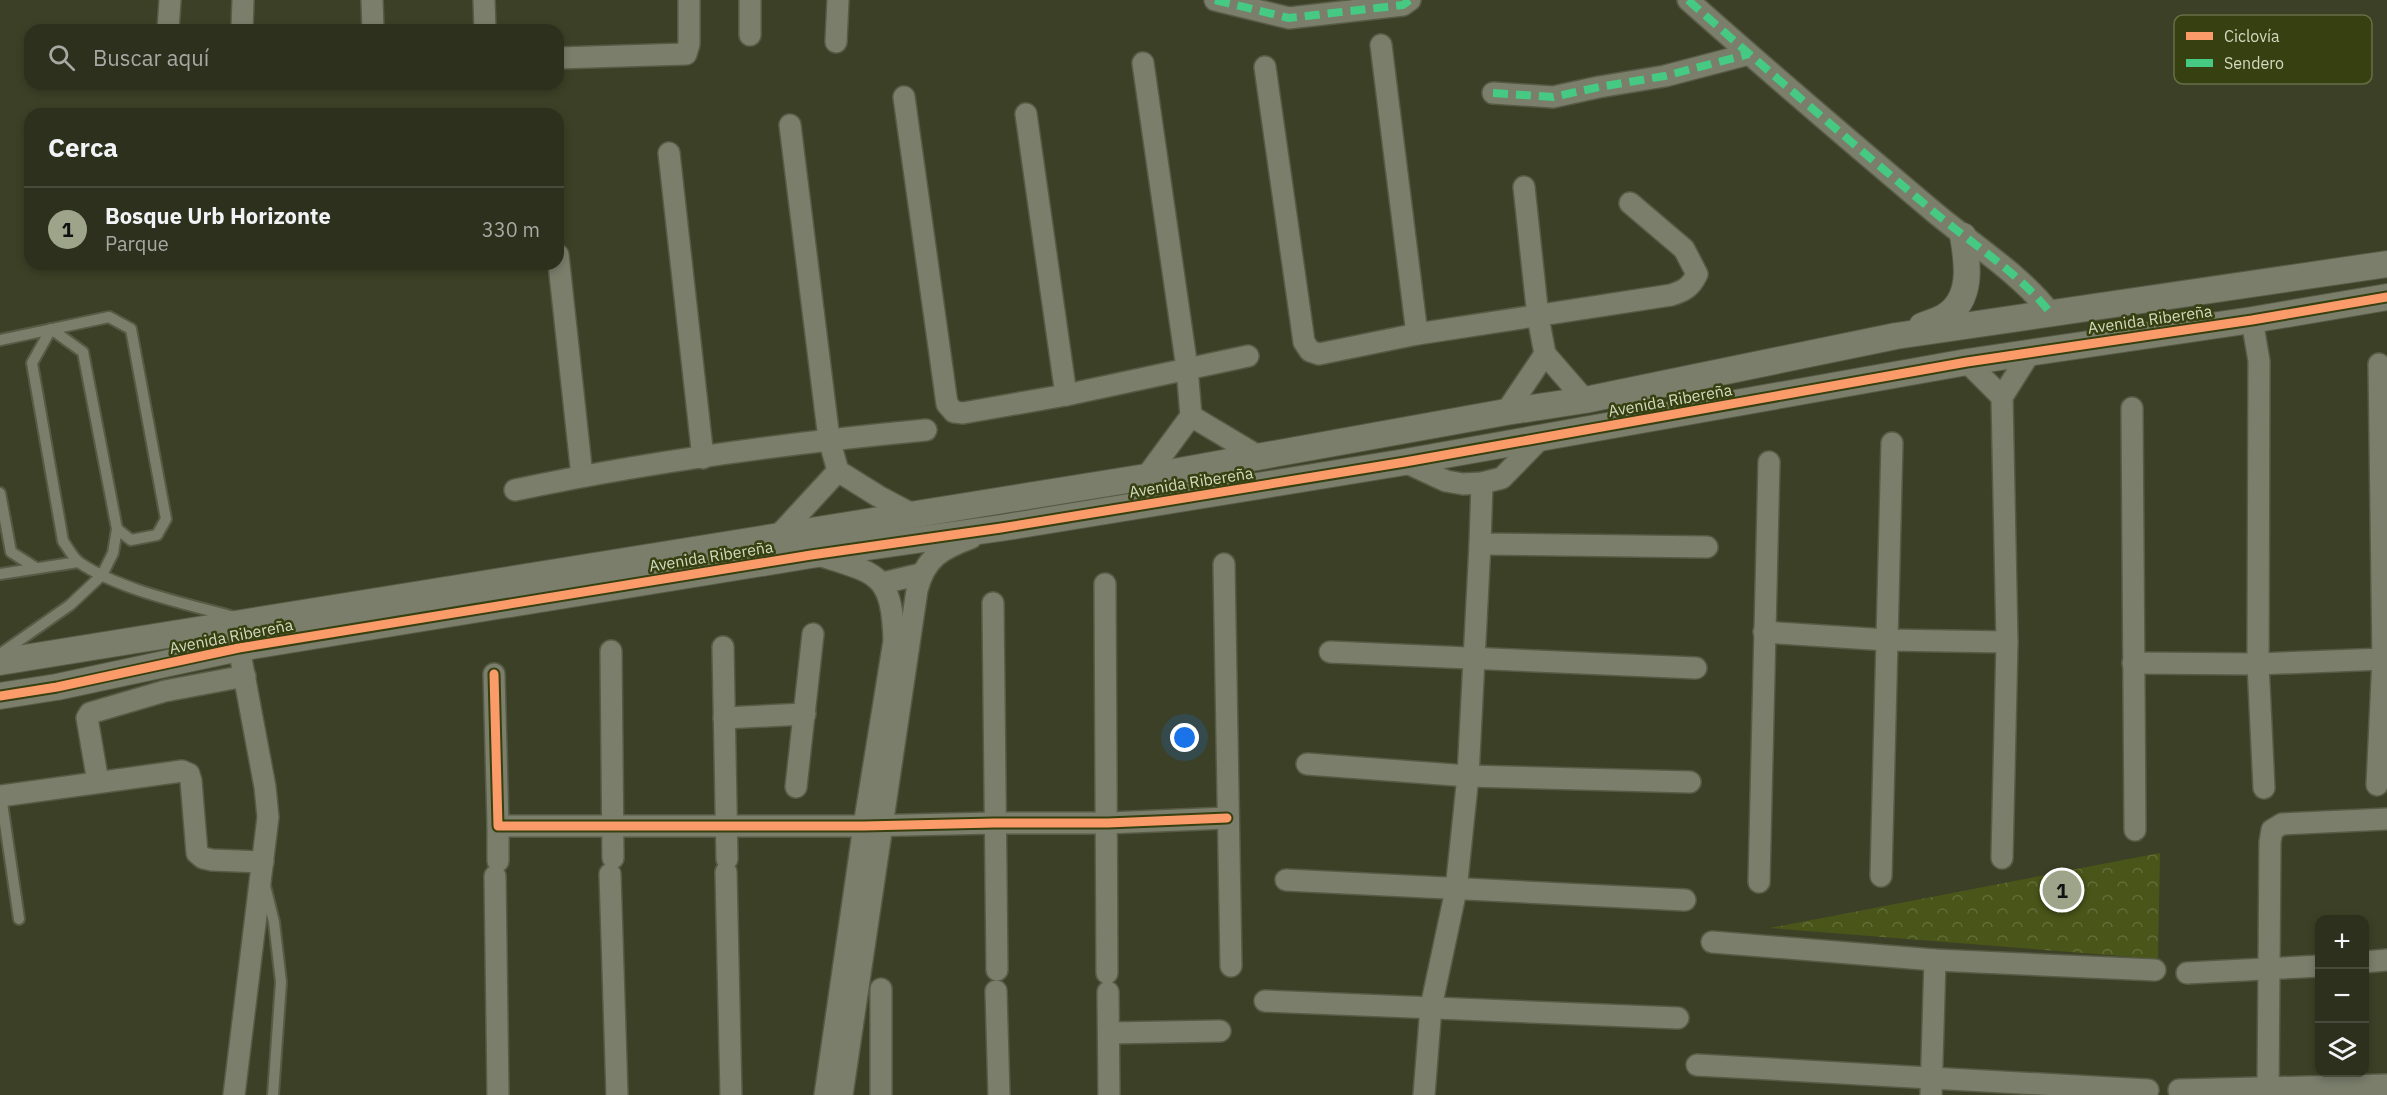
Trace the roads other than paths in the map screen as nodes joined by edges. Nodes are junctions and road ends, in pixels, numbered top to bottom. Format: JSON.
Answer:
{"nodes":[{"id":1,"x":170,"y":0,"type":"edge"},
{"id":2,"x":243,"y":0,"type":"edge"},
{"id":3,"x":372,"y":0,"type":"edge"},
{"id":4,"x":484,"y":0,"type":"edge"},
{"id":5,"x":689,"y":0,"type":"edge"},
{"id":6,"x":750,"y":0,"type":"edge"},
{"id":7,"x":838,"y":0,"type":"edge"},
{"id":8,"x":1215,"y":0,"type":"edge"},
{"id":9,"x":1410,"y":0,"type":"edge"},
{"id":10,"x":1688,"y":0,"type":"edge"},
{"id":11,"x":168,"y":24,"type":"edge"},
{"id":12,"x":242,"y":24,"type":"edge"},
{"id":13,"x":373,"y":24,"type":"edge"},
{"id":14,"x":485,"y":24,"type":"edge"},
{"id":15,"x":750,"y":35,"type":"dead end"},
{"id":16,"x":836,"y":42,"type":"dead end"},
{"id":17,"x":1381,"y":45,"type":"dead end"},
{"id":18,"x":1749,"y":54,"type":"junction"},
{"id":19,"x":564,"y":58,"type":"edge"},
{"id":20,"x":1143,"y":63,"type":"dead end"},
{"id":21,"x":1265,"y":67,"type":"dead end"},
{"id":22,"x":1492,"y":93,"type":"dead end"},
{"id":23,"x":904,"y":97,"type":"dead end"},
{"id":24,"x":1026,"y":114,"type":"dead end"},
{"id":25,"x":790,"y":124,"type":"dead end"},
{"id":26,"x":669,"y":153,"type":"dead end"},
{"id":27,"x":1524,"y":187,"type":"dead end"},
{"id":28,"x":1630,"y":204,"type":"dead end"},
{"id":29,"x":1963,"y":236,"type":"junction"},
{"id":30,"x":2387,"y":264,"type":"edge"},
{"id":31,"x":560,"y":270,"type":"edge"},
{"id":32,"x":2387,"y":297,"type":"edge"},
{"id":33,"x":2051,"y":314,"type":"junction"},
{"id":34,"x":1538,"y":317,"type":"junction"},
{"id":35,"x":2252,"y":320,"type":"junction"},
{"id":36,"x":51,"y":329,"type":"junction"},
{"id":37,"x":1417,"y":334,"type":"junction"},
{"id":38,"x":1896,"y":336,"type":"junction"},
{"id":39,"x":0,"y":340,"type":"edge"},
{"id":40,"x":2031,"y":351,"type":"junction"},
{"id":41,"x":1545,"y":354,"type":"junction"},
{"id":42,"x":1248,"y":356,"type":"dead end"},
{"id":43,"x":1967,"y":362,"type":"junction"},
{"id":44,"x":2379,"y":364,"type":"dead end"},
{"id":45,"x":1187,"y":368,"type":"junction"},
{"id":46,"x":1066,"y":395,"type":"junction"},
{"id":47,"x":2002,"y":397,"type":"junction"},
{"id":48,"x":1585,"y":400,"type":"junction"},
{"id":49,"x":2132,"y":408,"type":"dead end"},
{"id":50,"x":1506,"y":412,"type":"junction"},
{"id":51,"x":1191,"y":416,"type":"junction"},
{"id":52,"x":926,"y":430,"type":"dead end"},
{"id":53,"x":829,"y":439,"type":"junction"},
{"id":54,"x":1540,"y":439,"type":"junction"},
{"id":55,"x":1892,"y":443,"type":"dead end"},
{"id":56,"x":1258,"y":456,"type":"junction"},
{"id":57,"x":703,"y":458,"type":"junction"},
{"id":58,"x":1406,"y":462,"type":"junction"},
{"id":59,"x":1769,"y":462,"type":"dead end"},
{"id":60,"x":838,"y":471,"type":"junction"},
{"id":61,"x":582,"y":476,"type":"junction"},
{"id":62,"x":1146,"y":477,"type":"junction"},
{"id":63,"x":1482,"y":483,"type":"junction"},
{"id":64,"x":515,"y":490,"type":"dead end"},
{"id":65,"x":0,"y":494,"type":"edge"},
{"id":66,"x":912,"y":514,"type":"junction"},
{"id":67,"x":1001,"y":528,"type":"junction"},
{"id":68,"x":117,"y":530,"type":"junction"},
{"id":69,"x":779,"y":535,"type":"junction"},
{"id":70,"x":1480,"y":544,"type":"junction"},
{"id":71,"x":1707,"y":547,"type":"dead end"},
{"id":72,"x":816,"y":554,"type":"junction"},
{"id":73,"x":78,"y":562,"type":"junction"},
{"id":74,"x":1224,"y":564,"type":"dead end"},
{"id":75,"x":36,"y":568,"type":"junction"},
{"id":76,"x":0,"y":574,"type":"edge"},
{"id":77,"x":921,"y":574,"type":"junction"},
{"id":78,"x":102,"y":575,"type":"junction"},
{"id":79,"x":883,"y":583,"type":"junction"},
{"id":80,"x":1105,"y":584,"type":"dead end"},
{"id":81,"x":993,"y":603,"type":"dead end"},
{"id":82,"x":247,"y":621,"type":"junction"},
{"id":83,"x":1764,"y":632,"type":"junction"},
{"id":84,"x":813,"y":634,"type":"dead end"},
{"id":85,"x":1887,"y":640,"type":"junction"},
{"id":86,"x":2007,"y":642,"type":"junction"},
{"id":87,"x":239,"y":648,"type":"junction"},
{"id":88,"x":723,"y":648,"type":"dead end"},
{"id":89,"x":611,"y":651,"type":"dead end"},
{"id":90,"x":1329,"y":652,"type":"dead end"},
{"id":91,"x":0,"y":654,"type":"edge"},
{"id":92,"x":1476,"y":659,"type":"junction"},
{"id":93,"x":2383,"y":659,"type":"junction"},
{"id":94,"x":0,"y":662,"type":"edge"},
{"id":95,"x":2133,"y":663,"type":"junction"},
{"id":96,"x":2258,"y":664,"type":"junction"},
{"id":97,"x":1696,"y":668,"type":"dead end"},
{"id":98,"x":494,"y":674,"type":"dead end"},
{"id":99,"x":245,"y":676,"type":"junction"},
{"id":100,"x":0,"y":696,"type":"edge"},
{"id":101,"x":805,"y":714,"type":"junction"},
{"id":102,"x":724,"y":718,"type":"junction"},
{"id":103,"x":1307,"y":764,"type":"dead end"},
{"id":104,"x":1468,"y":776,"type":"junction"},
{"id":105,"x":98,"y":782,"type":"junction"},
{"id":106,"x":1690,"y":782,"type":"dead end"},
{"id":107,"x":2377,"y":785,"type":"dead end"},
{"id":108,"x":796,"y":787,"type":"dead end"},
{"id":109,"x":2264,"y":788,"type":"dead end"},
{"id":110,"x":0,"y":796,"type":"edge"},
{"id":111,"x":1227,"y":818,"type":"junction"},
{"id":112,"x":2387,"y":819,"type":"edge"},
{"id":113,"x":994,"y":823,"type":"junction"},
{"id":114,"x":1108,"y":823,"type":"junction"},
{"id":115,"x":498,"y":826,"type":"junction"},
{"id":116,"x":727,"y":826,"type":"junction"},
{"id":117,"x":873,"y":826,"type":"junction"},
{"id":118,"x":612,"y":827,"type":"junction"},
{"id":119,"x":2135,"y":830,"type":"dead end"},
{"id":120,"x":2002,"y":858,"type":"dead end"},
{"id":121,"x":263,"y":868,"type":"junction"},
{"id":122,"x":1881,"y":876,"type":"dead end"},
{"id":123,"x":1286,"y":880,"type":"dead end"},
{"id":124,"x":1759,"y":882,"type":"dead end"},
{"id":125,"x":1456,"y":890,"type":"junction"},
{"id":126,"x":1685,"y":900,"type":"dead end"},
{"id":127,"x":19,"y":920,"type":"dead end"},
{"id":128,"x":1712,"y":942,"type":"dead end"},
{"id":129,"x":1935,"y":960,"type":"junction"},
{"id":130,"x":2387,"y":960,"type":"edge"},
{"id":131,"x":2369,"y":962,"type":"edge"},
{"id":132,"x":1231,"y":966,"type":"dead end"},
{"id":133,"x":2315,"y":966,"type":"edge"},
{"id":134,"x":997,"y":970,"type":"dead end"},
{"id":135,"x":2155,"y":970,"type":"dead end"},
{"id":136,"x":2269,"y":970,"type":"junction"},
{"id":137,"x":2187,"y":973,"type":"dead end"},
{"id":138,"x":881,"y":989,"type":"dead end"},
{"id":139,"x":996,"y":991,"type":"dead end"},
{"id":140,"x":1264,"y":1001,"type":"dead end"},
{"id":141,"x":1431,"y":1007,"type":"junction"},
{"id":142,"x":1678,"y":1018,"type":"dead end"},
{"id":143,"x":1220,"y":1031,"type":"dead end"},
{"id":144,"x":1109,"y":1034,"type":"junction"},
{"id":145,"x":1697,"y":1065,"type":"dead end"},
{"id":146,"x":2386,"y":1085,"type":"edge"},
{"id":147,"x":1931,"y":1087,"type":"edge"},
{"id":148,"x":2148,"y":1090,"type":"dead end"},
{"id":149,"x":2179,"y":1090,"type":"dead end"},
{"id":150,"x":2268,"y":1091,"type":"edge"},
{"id":151,"x":234,"y":1095,"type":"edge"},
{"id":152,"x":273,"y":1095,"type":"edge"},
{"id":153,"x":498,"y":1095,"type":"edge"},
{"id":154,"x":617,"y":1095,"type":"edge"},
{"id":155,"x":730,"y":1095,"type":"edge"},
{"id":156,"x":825,"y":1095,"type":"edge"},
{"id":157,"x":842,"y":1095,"type":"edge"},
{"id":158,"x":881,"y":1095,"type":"edge"},
{"id":159,"x":999,"y":1095,"type":"edge"},
{"id":160,"x":1109,"y":1095,"type":"edge"},
{"id":161,"x":1424,"y":1095,"type":"edge"}],
"edges":[{"from":1,"to":11,"type":"street"},
{"from":2,"to":12,"type":"street"},
{"from":3,"to":13,"type":"street"},
{"from":4,"to":14,"type":"street"},
{"from":5,"to":19,"type":"street"},
{"from":6,"to":15,"type":"street"},
{"from":7,"to":16,"type":"street"},
{"from":8,"to":9,"type":"street"},
{"from":10,"to":18,"type":"street"},
{"from":17,"to":37,"type":"street"},
{"from":18,"to":22,"type":"street"},
{"from":18,"to":29,"type":"street"},
{"from":20,"to":45,"type":"street"},
{"from":21,"to":37,"type":"street"},
{"from":23,"to":46,"type":"street"},
{"from":24,"to":46,"type":"street"},
{"from":25,"to":53,"type":"street"},
{"from":26,"to":57,"type":"street"},
{"from":27,"to":34,"type":"street"},
{"from":28,"to":34,"type":"street"},
{"from":29,"to":33,"type":"street"},
{"from":29,"to":38,"type":"street"},
{"from":30,"to":33,"type":"street","name":"Avenida Ribereña"},
{"from":31,"to":61,"type":"street"},
{"from":32,"to":35,"type":"street","name":"Avenida Ribereña"},
{"from":33,"to":38,"type":"street","name":"Avenida Ribereña"},
{"from":34,"to":37,"type":"street"},
{"from":34,"to":41,"type":"street"},
{"from":35,"to":40,"type":"street","name":"Avenida Ribereña"},
{"from":35,"to":96,"type":"street"},
{"from":36,"to":39,"type":"lane"},
{"from":36,"to":68,"type":"lane"},
{"from":36,"to":68,"type":"lane"},
{"from":36,"to":73,"type":"lane"},
{"from":38,"to":48,"type":"street","name":"Avenida Ribereña"},
{"from":40,"to":43,"type":"street","name":"Avenida Ribereña"},
{"from":40,"to":47,"type":"street"},
{"from":41,"to":48,"type":"street"},
{"from":41,"to":50,"type":"street"},
{"from":42,"to":45,"type":"street"},
{"from":43,"to":47,"type":"street"},
{"from":43,"to":54,"type":"street","name":"Avenida Ribereña"},
{"from":44,"to":93,"type":"street"},
{"from":45,"to":46,"type":"street"},
{"from":45,"to":51,"type":"street"},
{"from":47,"to":86,"type":"street"},
{"from":48,"to":50,"type":"street","name":"Avenida Ribereña"},
{"from":49,"to":95,"type":"street"},
{"from":50,"to":56,"type":"street","name":"Avenida Ribereña"},
{"from":51,"to":56,"type":"street"},
{"from":51,"to":62,"type":"street"},
{"from":52,"to":53,"type":"street"},
{"from":53,"to":57,"type":"street"},
{"from":53,"to":60,"type":"street"},
{"from":54,"to":58,"type":"street","name":"Avenida Ribereña"},
{"from":54,"to":63,"type":"street"},
{"from":55,"to":85,"type":"street"},
{"from":56,"to":62,"type":"street","name":"Avenida Ribereña"},
{"from":57,"to":61,"type":"street"},
{"from":58,"to":63,"type":"street"},
{"from":58,"to":67,"type":"street","name":"Avenida Ribereña"},
{"from":59,"to":83,"type":"street"},
{"from":60,"to":66,"type":"street"},
{"from":60,"to":69,"type":"street"},
{"from":61,"to":64,"type":"street"},
{"from":62,"to":66,"type":"street","name":"Avenida Ribereña"},
{"from":63,"to":70,"type":"street"},
{"from":65,"to":75,"type":"lane"},
{"from":66,"to":69,"type":"street","name":"Avenida Ribereña"},
{"from":67,"to":72,"type":"street","name":"Avenida Ribereña"},
{"from":67,"to":77,"type":"street"},
{"from":68,"to":78,"type":"lane"},
{"from":69,"to":82,"type":"street","name":"Avenida Ribereña"},
{"from":70,"to":71,"type":"street"},
{"from":70,"to":92,"type":"street"},
{"from":72,"to":79,"type":"street"},
{"from":72,"to":87,"type":"street","name":"Avenida Ribereña"},
{"from":73,"to":75,"type":"lane"},
{"from":73,"to":78,"type":"lane"},
{"from":74,"to":111,"type":"street"},
{"from":75,"to":76,"type":"lane"},
{"from":77,"to":79,"type":"street"},
{"from":77,"to":117,"type":"street"},
{"from":78,"to":82,"type":"lane"},
{"from":78,"to":91,"type":"lane"},
{"from":79,"to":117,"type":"street"},
{"from":80,"to":114,"type":"street"},
{"from":81,"to":113,"type":"street"},
{"from":82,"to":94,"type":"street","name":"Avenida Ribereña"},
{"from":83,"to":85,"type":"street"},
{"from":83,"to":124,"type":"street"},
{"from":84,"to":101,"type":"street"},
{"from":85,"to":86,"type":"street"},
{"from":85,"to":122,"type":"street"},
{"from":86,"to":120,"type":"street"},
{"from":87,"to":99,"type":"street"},
{"from":87,"to":100,"type":"street","name":"Avenida Ribereña"},
{"from":88,"to":102,"type":"street"},
{"from":89,"to":118,"type":"street"},
{"from":90,"to":92,"type":"street"},
{"from":92,"to":97,"type":"street"},
{"from":92,"to":104,"type":"street"},
{"from":93,"to":96,"type":"street"},
{"from":93,"to":107,"type":"street"},
{"from":95,"to":96,"type":"street"},
{"from":95,"to":119,"type":"street"},
{"from":96,"to":109,"type":"street"},
{"from":98,"to":115,"type":"street"},
{"from":99,"to":105,"type":"street"},
{"from":99,"to":121,"type":"street"},
{"from":101,"to":102,"type":"street"},
{"from":101,"to":108,"type":"street"},
{"from":102,"to":116,"type":"street"},
{"from":103,"to":104,"type":"street"},
{"from":104,"to":106,"type":"street"},
{"from":104,"to":125,"type":"street"},
{"from":105,"to":110,"type":"street"},
{"from":105,"to":121,"type":"street"},
{"from":110,"to":127,"type":"lane"},
{"from":111,"to":114,"type":"street"},
{"from":111,"to":132,"type":"street"},
{"from":112,"to":136,"type":"street"},
{"from":113,"to":114,"type":"street"},
{"from":113,"to":117,"type":"street"},
{"from":113,"to":134,"type":"street"},
{"from":114,"to":144,"type":"street"},
{"from":115,"to":118,"type":"street"},
{"from":115,"to":153,"type":"street"},
{"from":116,"to":117,"type":"street"},
{"from":116,"to":118,"type":"street"},
{"from":116,"to":155,"type":"street"},
{"from":117,"to":156,"type":"street"},
{"from":117,"to":157,"type":"street"},
{"from":118,"to":154,"type":"street"},
{"from":121,"to":151,"type":"street"},
{"from":121,"to":152,"type":"lane"},
{"from":123,"to":125,"type":"street"},
{"from":125,"to":126,"type":"street"},
{"from":125,"to":141,"type":"street"},
{"from":128,"to":129,"type":"street"},
{"from":129,"to":135,"type":"street"},
{"from":129,"to":147,"type":"street"},
{"from":130,"to":131,"type":"street"},
{"from":133,"to":136,"type":"street"},
{"from":136,"to":137,"type":"street"},
{"from":136,"to":150,"type":"street"},
{"from":138,"to":158,"type":"street"},
{"from":139,"to":159,"type":"street"},
{"from":140,"to":141,"type":"street"},
{"from":141,"to":142,"type":"street"},
{"from":141,"to":161,"type":"street"},
{"from":143,"to":144,"type":"street"},
{"from":144,"to":160,"type":"street"},
{"from":145,"to":147,"type":"street"},
{"from":146,"to":150,"type":"street"},
{"from":147,"to":148,"type":"street"},
{"from":149,"to":150,"type":"street"}]}
